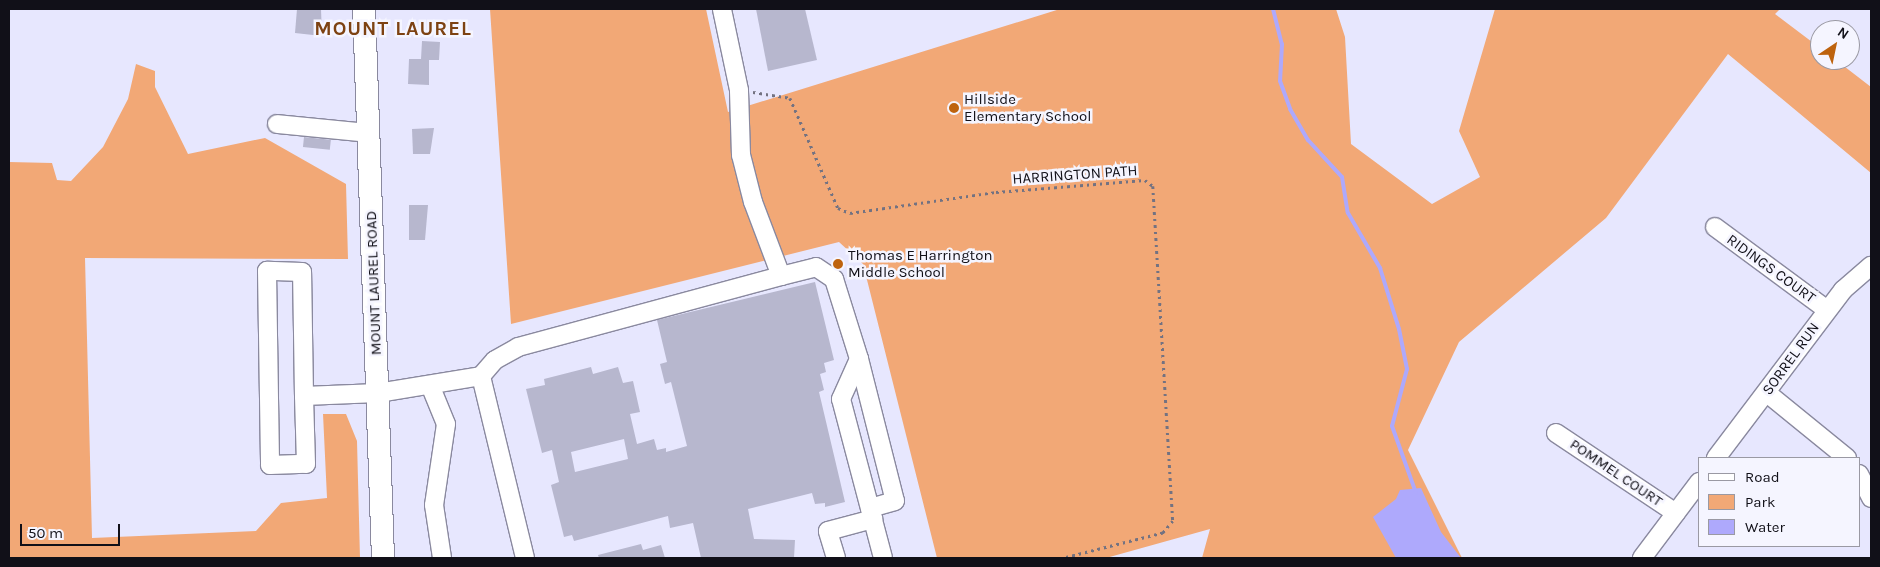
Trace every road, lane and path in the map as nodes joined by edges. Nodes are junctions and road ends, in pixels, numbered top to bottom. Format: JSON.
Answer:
{"nodes":[{"id":1,"x":364,"y":9,"type":"edge"},
{"id":2,"x":722,"y":9,"type":"edge"},
{"id":3,"x":739,"y":90,"type":"junction"},
{"id":4,"x":277,"y":124,"type":"dead end"},
{"id":5,"x":369,"y":133,"type":"junction"},
{"id":6,"x":1715,"y":228,"type":"dead end"},
{"id":7,"x":1871,"y":266,"type":"edge"},
{"id":8,"x":781,"y":276,"type":"junction"},
{"id":9,"x":1827,"y":310,"type":"junction"},
{"id":10,"x":859,"y":359,"type":"junction"},
{"id":11,"x":481,"y":376,"type":"junction"},
{"id":12,"x":430,"y":384,"type":"junction"},
{"id":13,"x":378,"y":393,"type":"junction"},
{"id":14,"x":1767,"y":393,"type":"junction"},
{"id":15,"x":304,"y":396,"type":"junction"},
{"id":16,"x":1556,"y":433,"type":"dead end"},
{"id":17,"x":1717,"y":457,"type":"edge"},
{"id":18,"x":1846,"y":457,"type":"edge"},
{"id":19,"x":1860,"y":476,"type":"edge"},
{"id":20,"x":1698,"y":483,"type":"edge"},
{"id":21,"x":1871,"y":498,"type":"edge"},
{"id":22,"x":1676,"y":513,"type":"junction"},
{"id":23,"x":871,"y":514,"type":"junction"},
{"id":24,"x":383,"y":558,"type":"edge"},
{"id":25,"x":442,"y":558,"type":"edge"},
{"id":26,"x":524,"y":558,"type":"edge"},
{"id":27,"x":836,"y":558,"type":"edge"},
{"id":28,"x":883,"y":558,"type":"edge"},
{"id":29,"x":1064,"y":558,"type":"edge"},
{"id":30,"x":1642,"y":558,"type":"edge"}],
"edges":[{"from":1,"to":5,"type":"main road","name":"MOUNT LAUREL ROAD"},
{"from":2,"to":3,"type":"street"},
{"from":3,"to":8,"type":"street"},
{"from":3,"to":29,"type":"path","name":"HARRINGTON PATH"},
{"from":4,"to":5,"type":"street"},
{"from":5,"to":13,"type":"main road","name":"MOUNT LAUREL ROAD"},
{"from":6,"to":9,"type":"street","name":"RIDINGS COURT"},
{"from":7,"to":9,"type":"street","name":"SORREL RUN"},
{"from":8,"to":10,"type":"street"},
{"from":8,"to":11,"type":"street"},
{"from":9,"to":14,"type":"street","name":"SORREL RUN"},
{"from":10,"to":23,"type":"street"},
{"from":10,"to":23,"type":"street"},
{"from":11,"to":12,"type":"street"},
{"from":11,"to":26,"type":"street"},
{"from":12,"to":13,"type":"street"},
{"from":12,"to":25,"type":"street"},
{"from":13,"to":15,"type":"street"},
{"from":13,"to":24,"type":"main road","name":"MOUNT LAUREL ROAD"},
{"from":14,"to":17,"type":"street","name":"SORREL RUN"},
{"from":14,"to":18,"type":"street"},
{"from":15,"to":15,"type":"street"},
{"from":16,"to":22,"type":"street","name":"POMMEL COURT"},
{"from":19,"to":21,"type":"street"},
{"from":20,"to":22,"type":"street"},
{"from":22,"to":30,"type":"street"},
{"from":23,"to":27,"type":"street"},
{"from":23,"to":28,"type":"street"}]}
